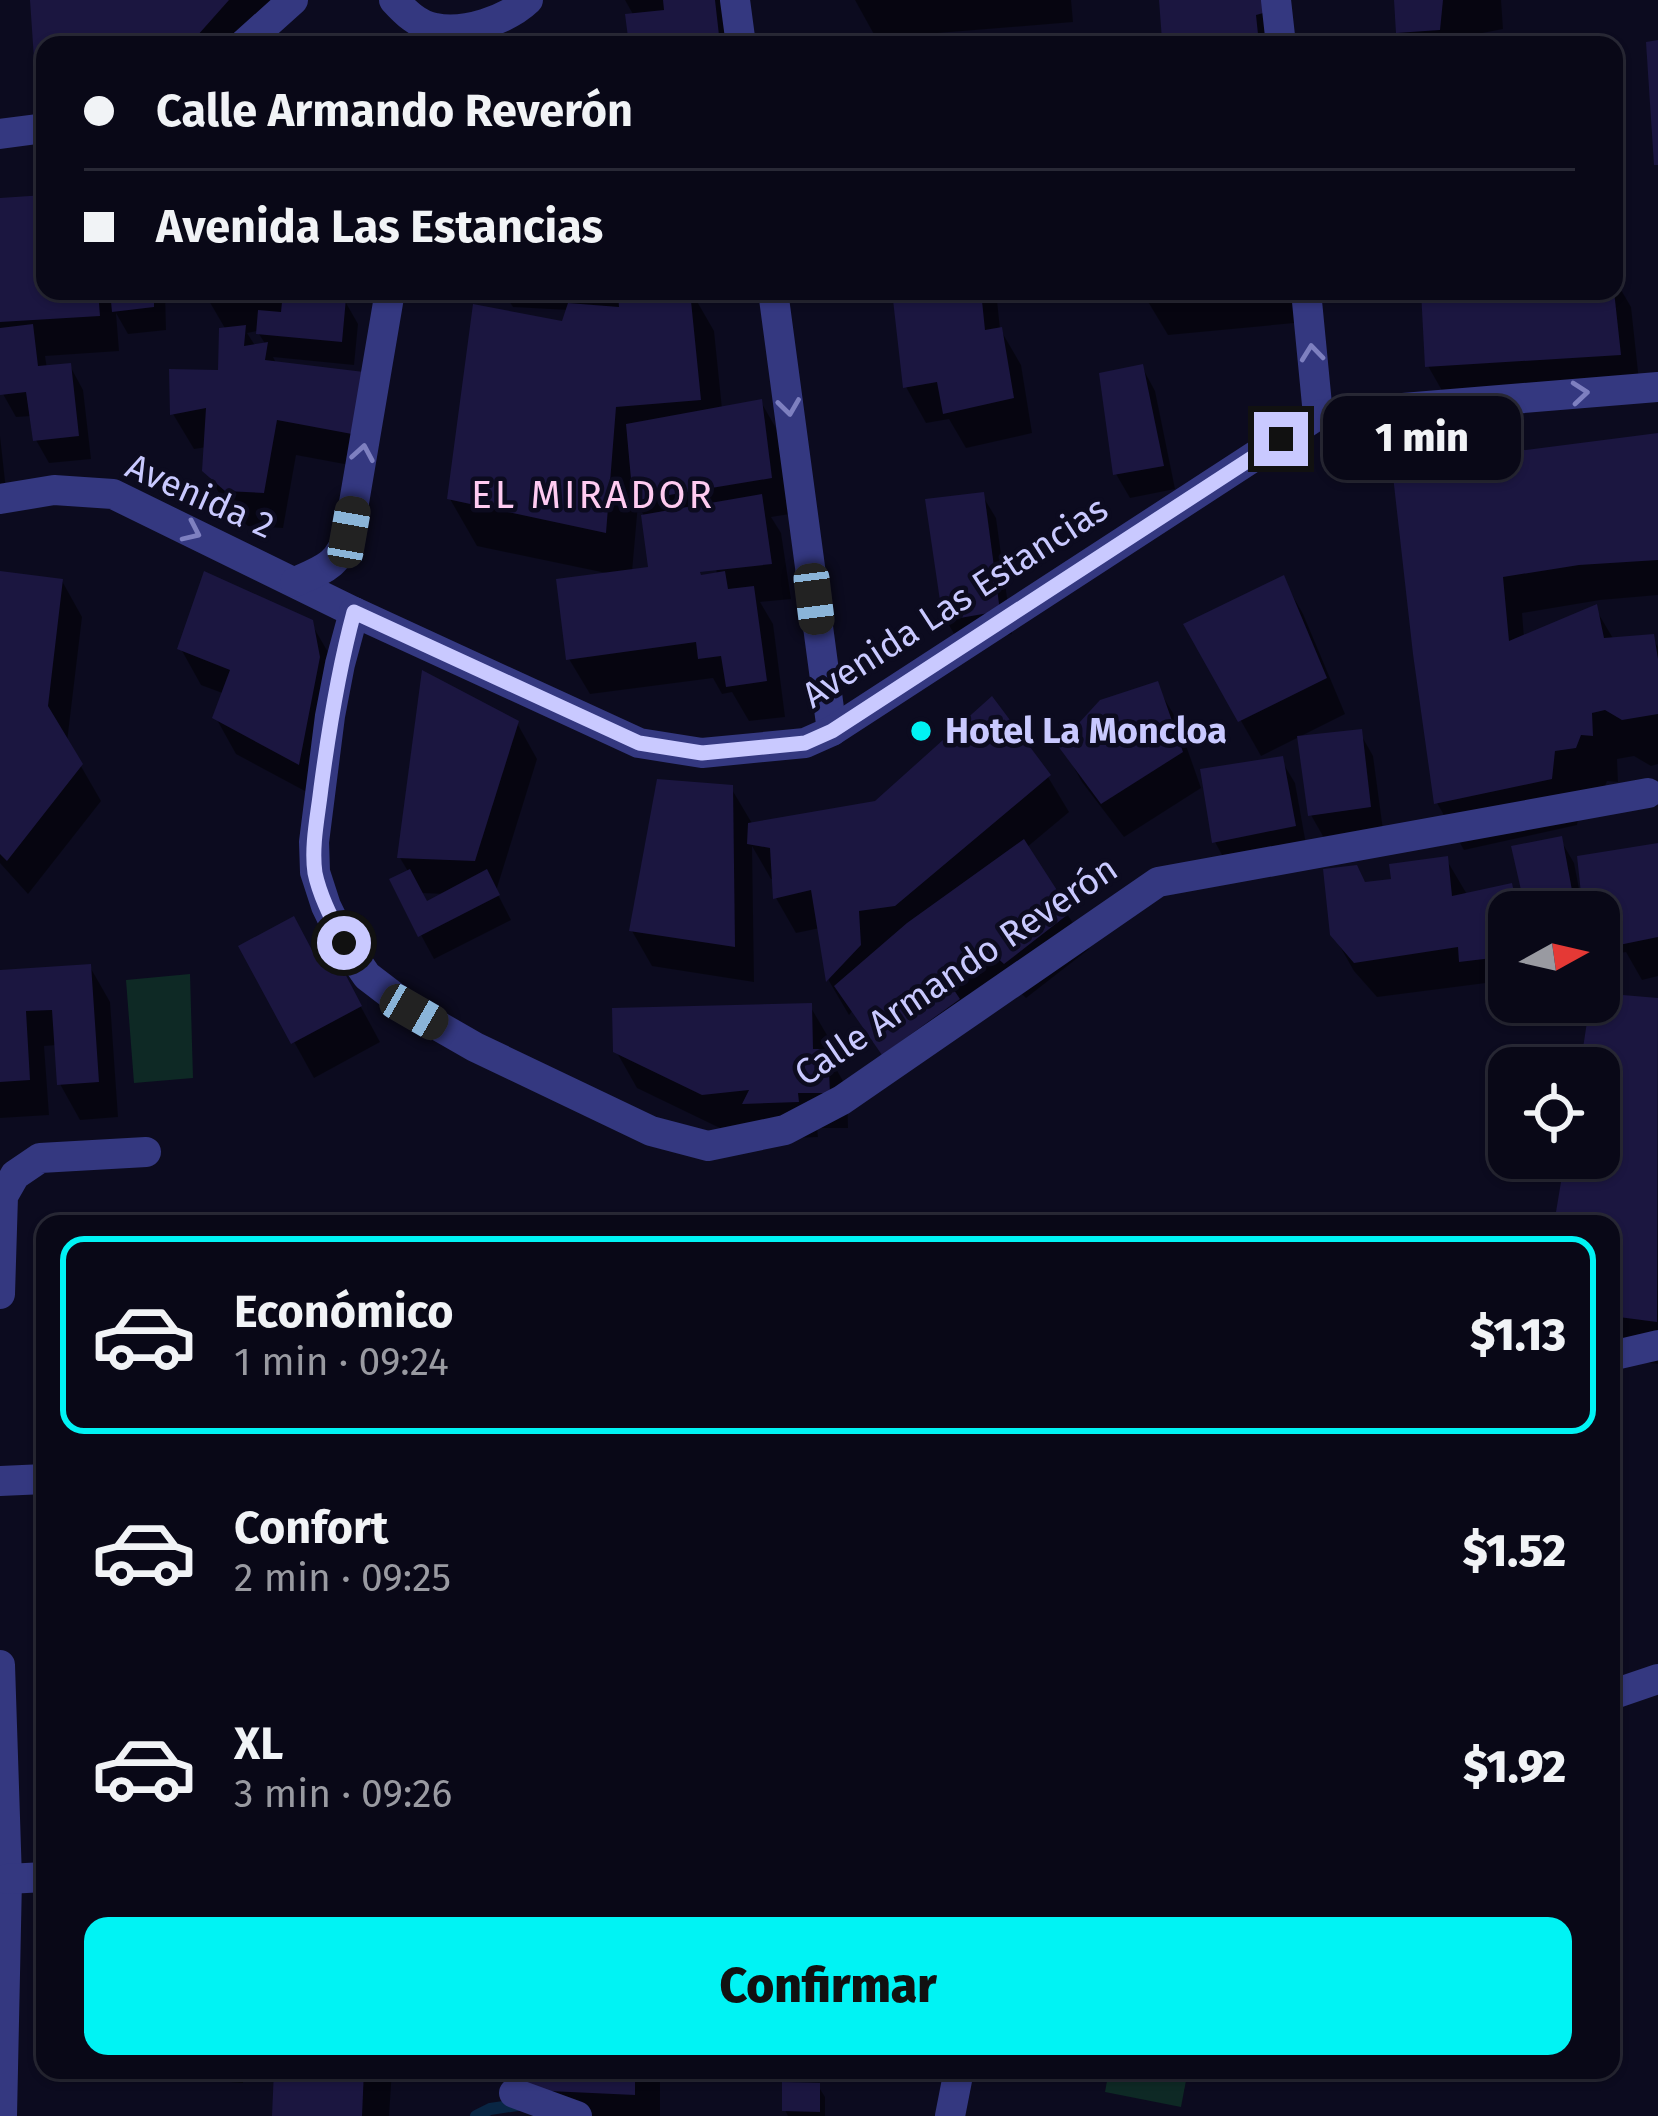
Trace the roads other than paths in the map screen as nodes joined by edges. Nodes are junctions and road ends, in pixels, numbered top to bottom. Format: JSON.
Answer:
{"nodes":[{"id":1,"x":292,"y":0,"type":"edge"},
{"id":2,"x":394,"y":0,"type":"edge"},
{"id":3,"x":529,"y":0,"type":"edge"},
{"id":4,"x":735,"y":0,"type":"edge"},
{"id":5,"x":1276,"y":0,"type":"edge"},
{"id":6,"x":253,"y":36,"type":"edge"},
{"id":7,"x":433,"y":36,"type":"edge"},
{"id":8,"x":438,"y":36,"type":"edge"},
{"id":9,"x":740,"y":36,"type":"edge"},
{"id":10,"x":1280,"y":36,"type":"edge"},
{"id":11,"x":36,"y":129,"type":"edge"},
{"id":12,"x":0,"y":134,"type":"edge"},
{"id":13,"x":388,"y":300,"type":"edge"},
{"id":14,"x":774,"y":300,"type":"edge"},
{"id":15,"x":1307,"y":300,"type":"edge"},
{"id":16,"x":1658,"y":387,"type":"edge"},
{"id":17,"x":1318,"y":415,"type":"junction"},
{"id":18,"x":0,"y":499,"type":"edge"},
{"id":19,"x":295,"y":583,"type":"junction"},
{"id":20,"x":354,"y":612,"type":"junction"},
{"id":21,"x":832,"y":731,"type":"junction"},
{"id":22,"x":1648,"y":793,"type":"dead end"},
{"id":23,"x":146,"y":1152,"type":"dead end"},
{"id":24,"x":0,"y":1294,"type":"edge"},
{"id":25,"x":1658,"y":1345,"type":"edge"},
{"id":26,"x":1620,"y":1354,"type":"edge"},
{"id":27,"x":36,"y":1479,"type":"edge"},
{"id":28,"x":0,"y":1481,"type":"edge"},
{"id":29,"x":0,"y":1665,"type":"edge"},
{"id":30,"x":1658,"y":1679,"type":"edge"},
{"id":31,"x":1620,"y":1691,"type":"edge"},
{"id":32,"x":36,"y":1877,"type":"edge"},
{"id":33,"x":7,"y":1879,"type":"junction"},
{"id":34,"x":957,"y":2079,"type":"edge"},
{"id":35,"x":514,"y":2093,"type":"dead end"},
{"id":36,"x":2,"y":2116,"type":"edge"},
{"id":37,"x":577,"y":2116,"type":"edge"},
{"id":38,"x":950,"y":2116,"type":"edge"}],
"edges":[{"from":1,"to":6,"type":"street"},
{"from":2,"to":7,"type":"street"},
{"from":3,"to":8,"type":"street"},
{"from":4,"to":9,"type":"street"},
{"from":5,"to":10,"type":"street"},
{"from":11,"to":12,"type":"street"},
{"from":19,"to":13,"type":"street","one_way":true},
{"from":14,"to":21,"type":"street","one_way":true},
{"from":17,"to":15,"type":"street","one_way":true},
{"from":17,"to":16,"type":"street","name":"Avenida Las Estancias","one_way":true},
{"from":17,"to":21,"type":"street","name":"Avenida Las Estancias"},
{"from":18,"to":19,"type":"street","name":"Avenida 2","one_way":true},
{"from":19,"to":20,"type":"street","name":"Avenida Las Estancias"},
{"from":20,"to":21,"type":"street","name":"Avenida Las Estancias"},
{"from":20,"to":22,"type":"street","name":"Calle Armando Reverón"},
{"from":23,"to":24,"type":"street"},
{"from":25,"to":26,"type":"street"},
{"from":27,"to":28,"type":"street"},
{"from":29,"to":33,"type":"street"},
{"from":30,"to":31,"type":"street"},
{"from":32,"to":33,"type":"street"},
{"from":33,"to":36,"type":"street"},
{"from":34,"to":38,"type":"street"},
{"from":35,"to":37,"type":"street"}]}
